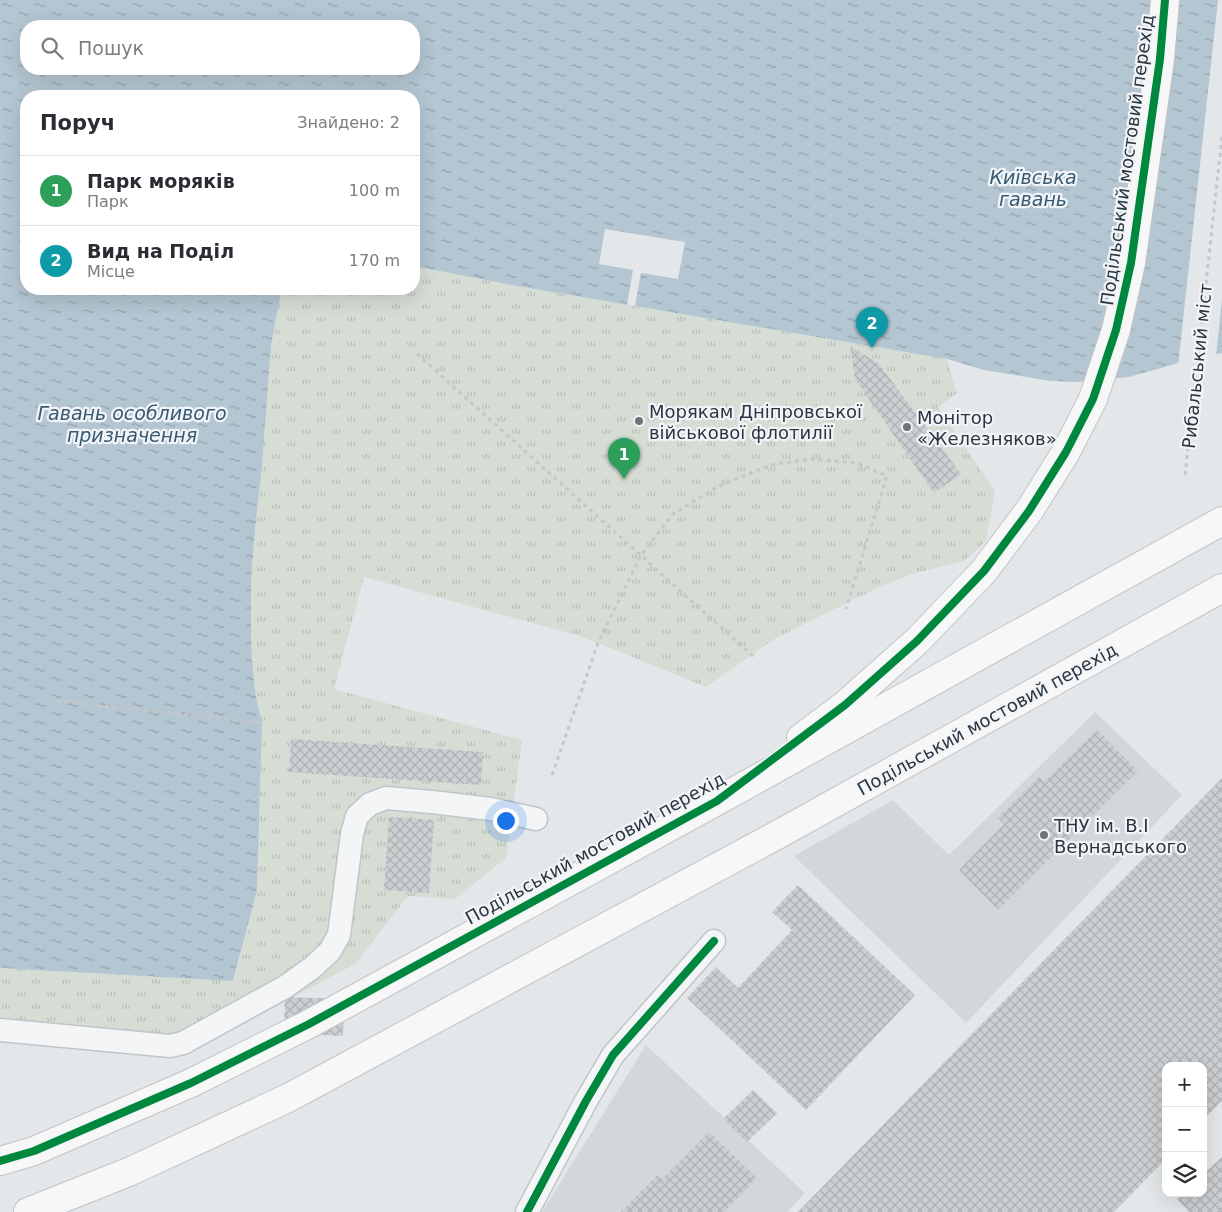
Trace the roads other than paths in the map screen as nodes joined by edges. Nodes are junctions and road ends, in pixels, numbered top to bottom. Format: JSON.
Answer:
{"nodes":[{"id":1,"x":1166,"y":0,"type":"edge"},
{"id":2,"x":1222,"y":521,"type":"edge"},
{"id":3,"x":1222,"y":588,"type":"edge"},
{"id":4,"x":717,"y":801,"type":"junction"},
{"id":5,"x":536,"y":819,"type":"dead end"},
{"id":6,"x":714,"y":941,"type":"dead end"},
{"id":7,"x":0,"y":1030,"type":"edge"},
{"id":8,"x":0,"y":1162,"type":"edge"},
{"id":9,"x":28,"y":1212,"type":"edge"},
{"id":10,"x":527,"y":1212,"type":"edge"}],
"edges":[{"from":1,"to":4,"type":"main road","name":"Подільський мостовий перехід"},
{"from":2,"to":4,"type":"main road","name":"Подільський мостовий перехід"},
{"from":3,"to":9,"type":"main road","name":"Подільський мостовий перехід"},
{"from":4,"to":8,"type":"main road","name":"Подільський мостовий перехід"},
{"from":5,"to":7,"type":"street"},
{"from":6,"to":10,"type":"street"}]}
